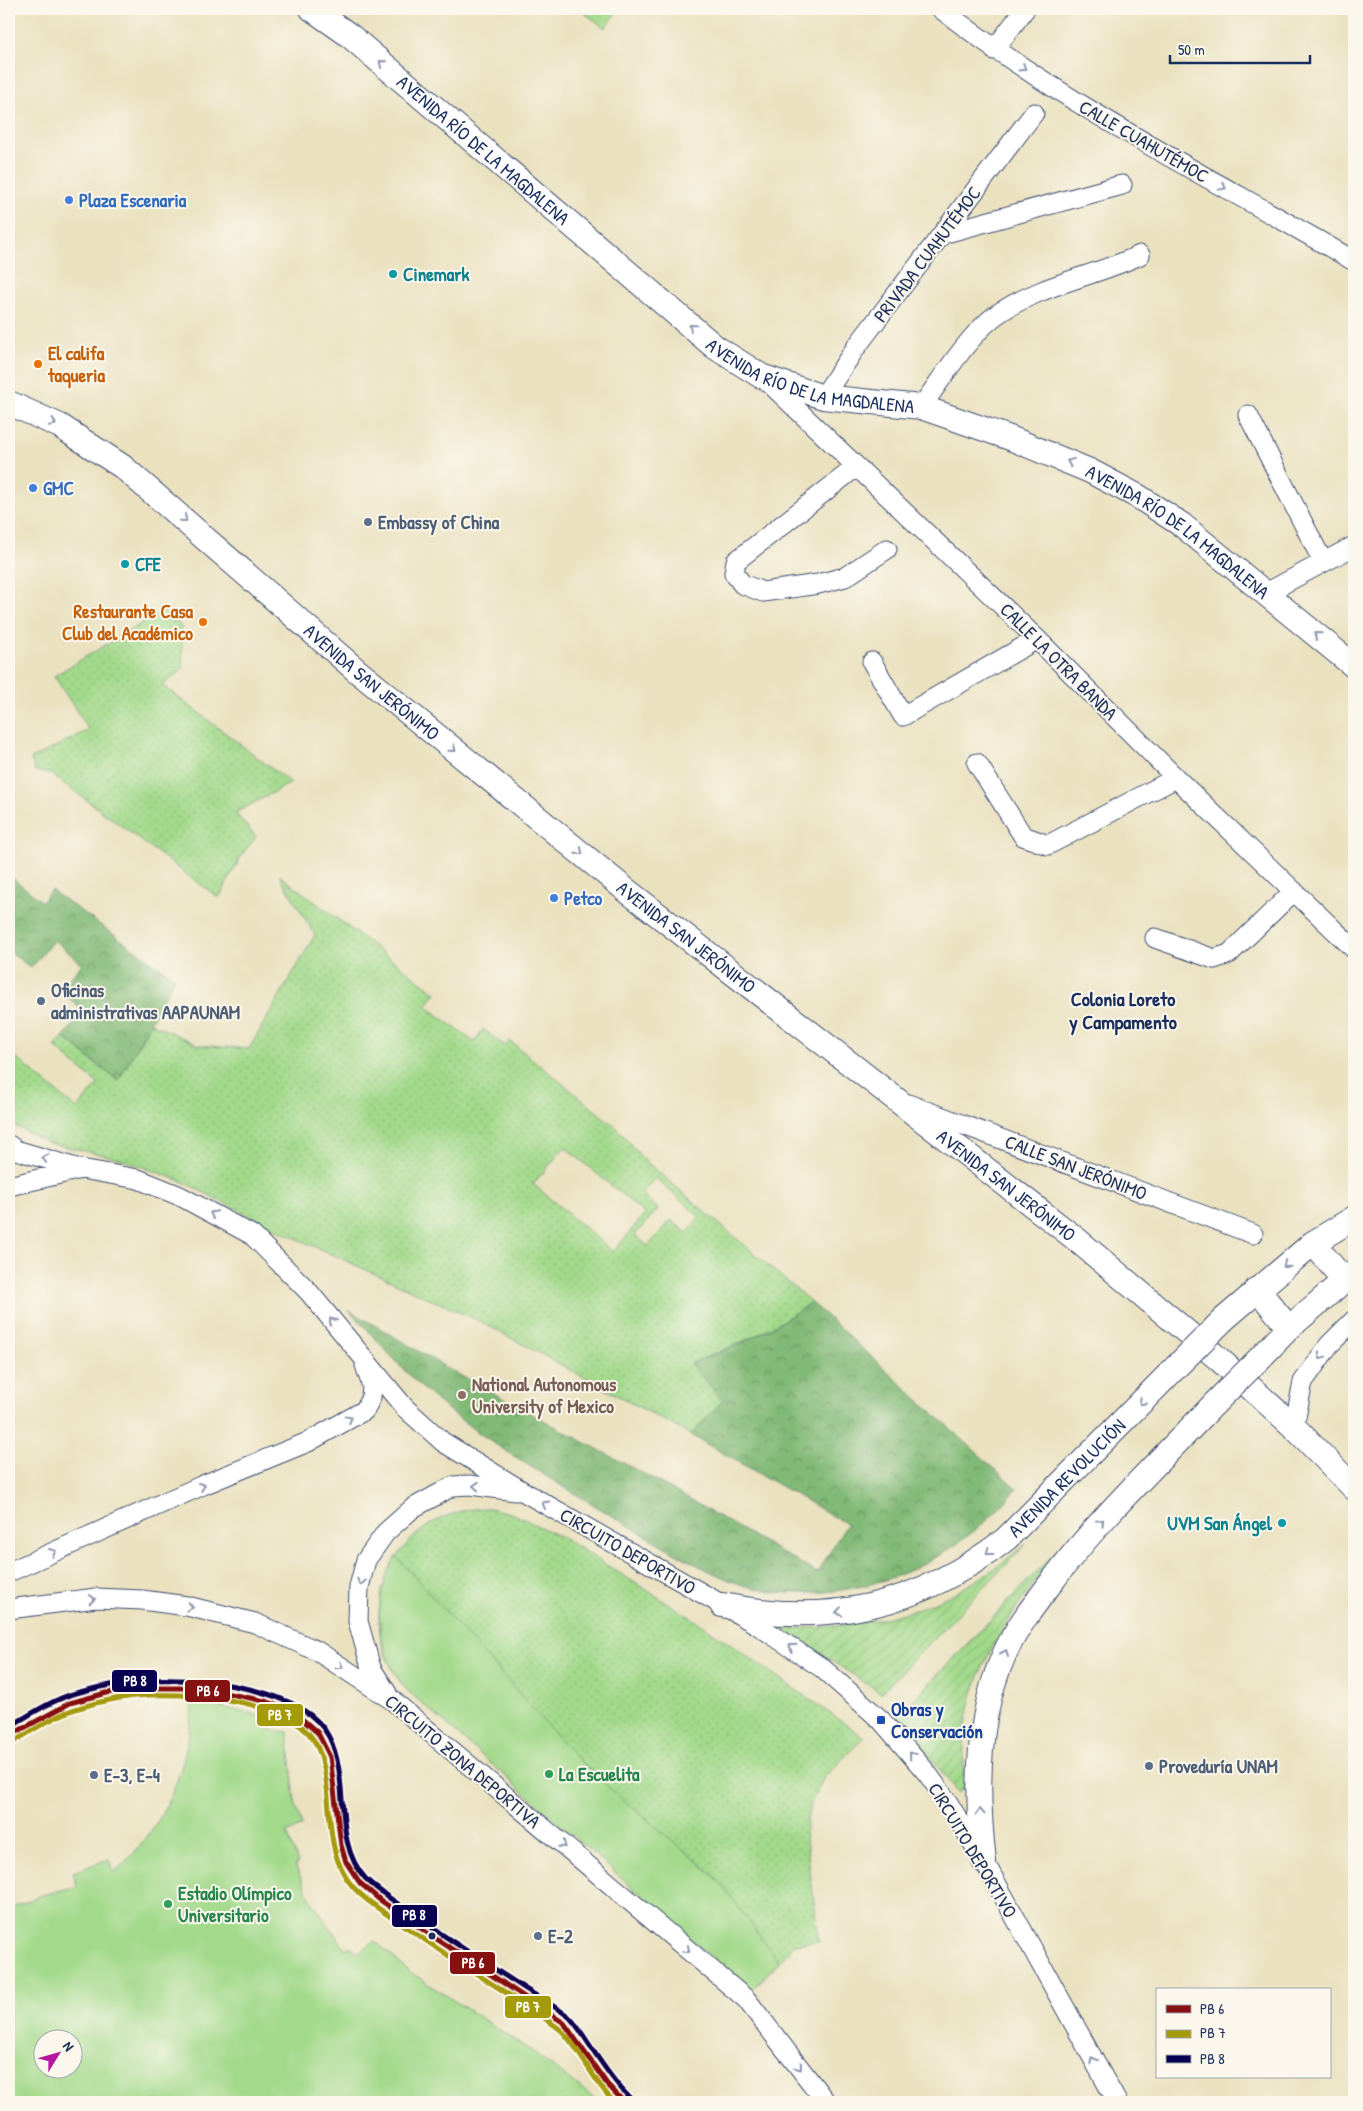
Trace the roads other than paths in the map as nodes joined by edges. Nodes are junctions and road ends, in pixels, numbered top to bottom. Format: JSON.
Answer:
{"nodes":[{"id":1,"x":312,"y":9,"type":"edge"},
{"id":2,"x":941,"y":9,"type":"edge"},
{"id":3,"x":1025,"y":9,"type":"edge"},
{"id":4,"x":994,"y":50,"type":"junction"},
{"id":5,"x":1034,"y":113,"type":"dead end"},
{"id":6,"x":1122,"y":184,"type":"dead end"},
{"id":7,"x":942,"y":234,"type":"junction"},
{"id":8,"x":1140,"y":255,"type":"dead end"},
{"id":9,"x":1354,"y":261,"type":"edge"},
{"id":10,"x":761,"y":376,"type":"junction"},
{"id":11,"x":823,"y":397,"type":"junction"},
{"id":12,"x":9,"y":403,"type":"edge"},
{"id":13,"x":921,"y":407,"type":"junction"},
{"id":14,"x":1248,"y":415,"type":"dead end"},
{"id":15,"x":856,"y":467,"type":"junction"},
{"id":16,"x":1354,"y":546,"type":"edge"},
{"id":17,"x":887,"y":549,"type":"dead end"},
{"id":18,"x":1323,"y":562,"type":"junction"},
{"id":19,"x":1266,"y":593,"type":"junction"},
{"id":20,"x":1037,"y":638,"type":"junction"},
{"id":21,"x":872,"y":662,"type":"dead end"},
{"id":22,"x":1354,"y":666,"type":"edge"},
{"id":23,"x":977,"y":763,"type":"dead end"},
{"id":24,"x":1176,"y":778,"type":"junction"},
{"id":25,"x":1294,"y":892,"type":"junction"},
{"id":26,"x":1155,"y":938,"type":"dead end"},
{"id":27,"x":1354,"y":949,"type":"edge"},
{"id":28,"x":899,"y":1100,"type":"junction"},
{"id":29,"x":9,"y":1145,"type":"edge"},
{"id":30,"x":82,"y":1169,"type":"junction"},
{"id":31,"x":9,"y":1186,"type":"edge"},
{"id":32,"x":1354,"y":1218,"type":"edge"},
{"id":33,"x":1253,"y":1234,"type":"dead end"},
{"id":34,"x":1313,"y":1243,"type":"junction"},
{"id":35,"x":1349,"y":1276,"type":"edge"},
{"id":36,"x":1257,"y":1289,"type":"junction"},
{"id":37,"x":1354,"y":1320,"type":"edge"},
{"id":38,"x":1290,"y":1328,"type":"junction"},
{"id":39,"x":363,"y":1359,"type":"junction"},
{"id":40,"x":1294,"y":1428,"type":"junction"},
{"id":41,"x":1354,"y":1488,"type":"edge"},
{"id":42,"x":524,"y":1492,"type":"junction"},
{"id":43,"x":9,"y":1572,"type":"edge"},
{"id":44,"x":722,"y":1606,"type":"junction"},
{"id":45,"x":9,"y":1609,"type":"edge"},
{"id":46,"x":392,"y":1700,"type":"junction"},
{"id":47,"x":984,"y":1861,"type":"junction"},
{"id":48,"x":826,"y":2102,"type":"edge"},
{"id":49,"x":1117,"y":2102,"type":"edge"}],
"edges":[{"from":10,"to":1,"type":"main road","name":"AVENIDA RÍO DE LA MAGDALENA","one_way":true},
{"from":2,"to":4,"type":"street","name":"CALLE CUAHUTÉMOC"},
{"from":3,"to":4,"type":"street"},
{"from":4,"to":9,"type":"street","name":"CALLE CUAHUTÉMOC","one_way":true},
{"from":5,"to":7,"type":"street","name":"PRIVADA CUAHUTÉMOC"},
{"from":6,"to":7,"type":"street"},
{"from":7,"to":11,"type":"street","name":"PRIVADA CUAHUTÉMOC"},
{"from":8,"to":13,"type":"street"},
{"from":10,"to":11,"type":"main road","name":"AVENIDA RÍO DE LA MAGDALENA"},
{"from":10,"to":15,"type":"street","name":"CALLE LA OTRA BANDA"},
{"from":11,"to":13,"type":"main road","name":"AVENIDA RÍO DE LA MAGDALENA"},
{"from":12,"to":28,"type":"main road","name":"AVENIDA SAN JERÓNIMO","one_way":true},
{"from":19,"to":13,"type":"main road","name":"AVENIDA RÍO DE LA MAGDALENA","one_way":true},
{"from":14,"to":18,"type":"street"},
{"from":15,"to":17,"type":"street"},
{"from":15,"to":20,"type":"street","name":"CALLE LA OTRA BANDA"},
{"from":16,"to":18,"type":"street"},
{"from":18,"to":19,"type":"street"},
{"from":22,"to":19,"type":"main road","name":"AVENIDA RÍO DE LA MAGDALENA","one_way":true},
{"from":20,"to":21,"type":"street"},
{"from":20,"to":24,"type":"street","name":"CALLE LA OTRA BANDA"},
{"from":23,"to":24,"type":"street"},
{"from":24,"to":25,"type":"street","name":"CALLE LA OTRA BANDA"},
{"from":25,"to":26,"type":"street"},
{"from":25,"to":27,"type":"street","name":"CALLE LA OTRA BANDA"},
{"from":28,"to":33,"type":"street","name":"CALLE SAN JERÓNIMO"},
{"from":28,"to":40,"type":"main road","name":"AVENIDA SAN JERÓNIMO"},
{"from":30,"to":29,"type":"street","one_way":true},
{"from":30,"to":31,"type":"street","name":"CIRCUITO DEPORTIVO"},
{"from":39,"to":30,"type":"street","name":"CIRCUITO DEPORTIVO","one_way":true},
{"from":32,"to":34,"type":"main road","name":"AVENIDA REVOLUCIÓN"},
{"from":34,"to":35,"type":"main road"},
{"from":34,"to":36,"type":"main road","name":"AVENIDA REVOLUCIÓN","one_way":true},
{"from":35,"to":38,"type":"main road"},
{"from":36,"to":38,"type":"main road"},
{"from":36,"to":44,"type":"main road","name":"AVENIDA REVOLUCIÓN","one_way":true,"bridge":true},
{"from":37,"to":40,"type":"street","one_way":true},
{"from":47,"to":38,"type":"main road","one_way":true,"bridge":true},
{"from":39,"to":42,"type":"street","name":"CIRCUITO DEPORTIVO"},
{"from":43,"to":39,"type":"street","one_way":true},
{"from":40,"to":41,"type":"main road","name":"AVENIDA SAN JERÓNIMO"},
{"from":44,"to":42,"type":"street","name":"CIRCUITO DEPORTIVO","one_way":true},
{"from":42,"to":46,"type":"street","one_way":true},
{"from":47,"to":44,"type":"street","name":"CIRCUITO DEPORTIVO","one_way":true},
{"from":45,"to":46,"type":"street","name":"CIRCUITO ZONA DEPORTIVA","one_way":true},
{"from":46,"to":48,"type":"street","name":"CIRCUITO ZONA DEPORTIVA","one_way":true},
{"from":49,"to":47,"type":"street","name":"CIRCUITO DEPORTIVO","one_way":true}]}
